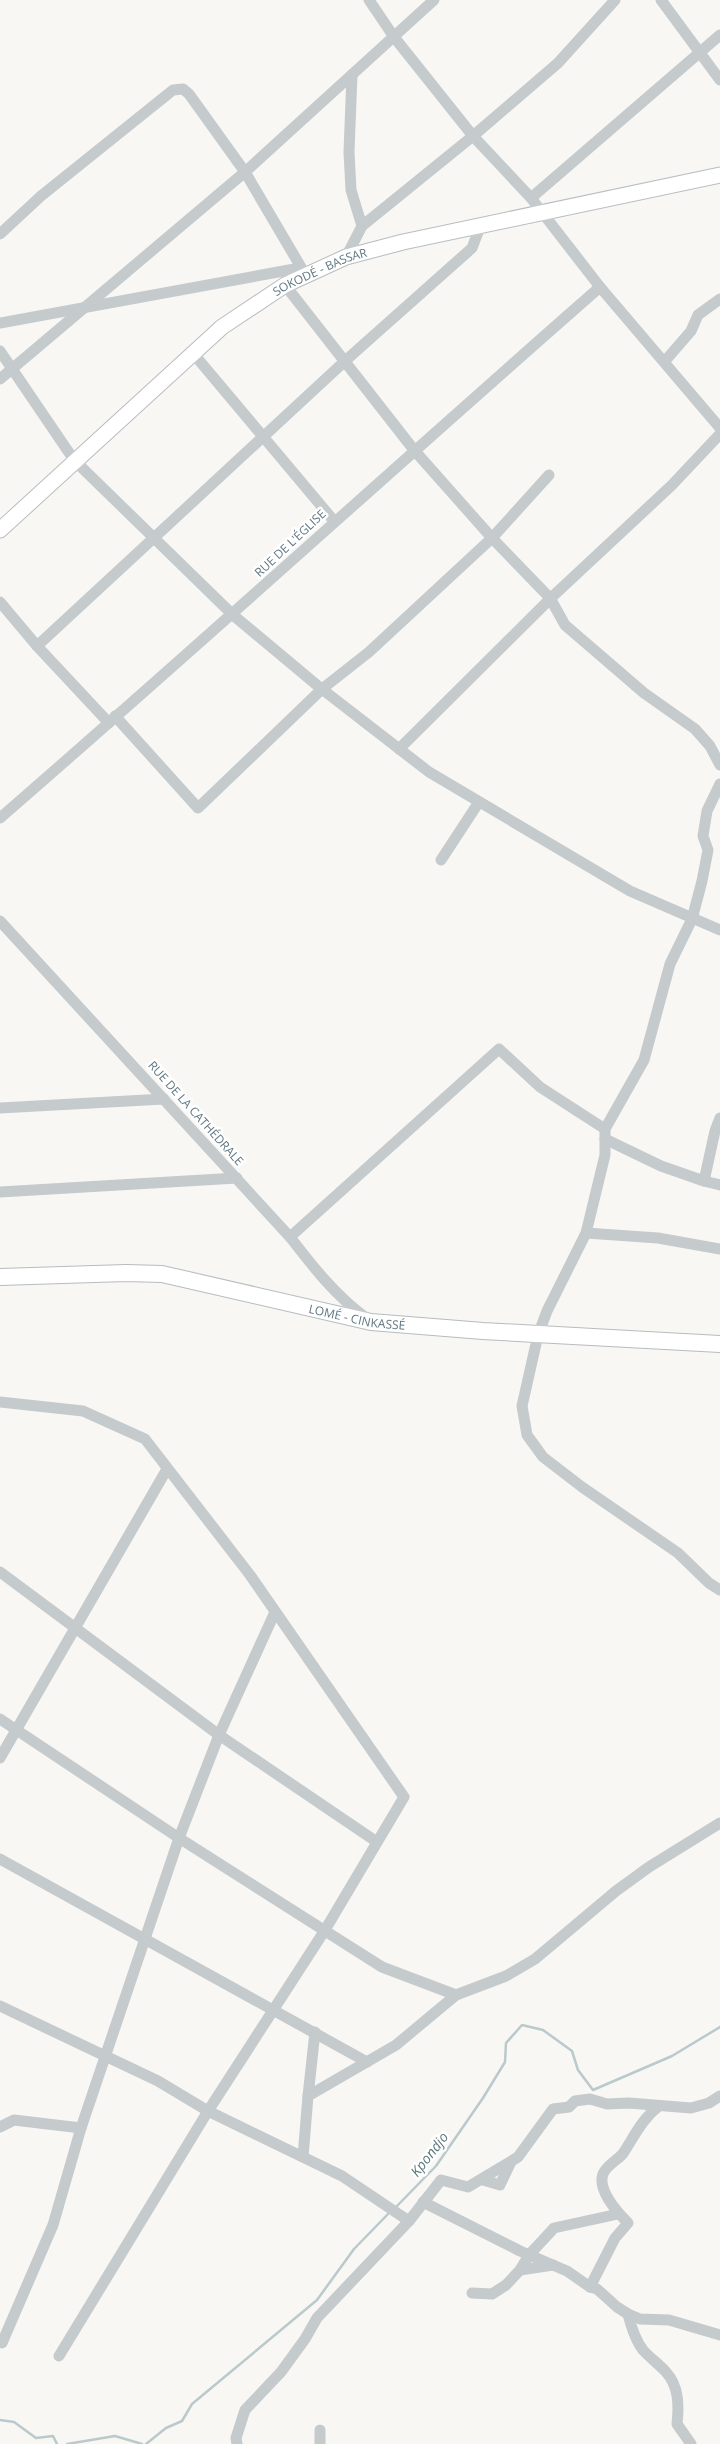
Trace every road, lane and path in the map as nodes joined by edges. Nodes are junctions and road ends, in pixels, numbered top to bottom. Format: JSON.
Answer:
{"nodes":[{"id":1,"x":369,"y":0,"type":"edge"},
{"id":2,"x":434,"y":0,"type":"edge"},
{"id":3,"x":615,"y":0,"type":"edge"},
{"id":4,"x":660,"y":0,"type":"edge"},
{"id":5,"x":720,"y":36,"type":"edge"},
{"id":6,"x":394,"y":37,"type":"junction"},
{"id":7,"x":700,"y":52,"type":"junction"},
{"id":8,"x":352,"y":75,"type":"junction"},
{"id":9,"x":720,"y":80,"type":"edge"},
{"id":10,"x":473,"y":136,"type":"junction"},
{"id":11,"x":245,"y":172,"type":"junction"},
{"id":12,"x":720,"y":175,"type":"edge"},
{"id":13,"x":531,"y":198,"type":"junction"},
{"id":14,"x":544,"y":213,"type":"junction"},
{"id":15,"x":362,"y":226,"type":"junction"},
{"id":16,"x":480,"y":228,"type":"junction"},
{"id":17,"x":0,"y":234,"type":"edge"},
{"id":18,"x":346,"y":257,"type":"junction"},
{"id":19,"x":303,"y":271,"type":"junction"},
{"id":20,"x":285,"y":285,"type":"junction"},
{"id":21,"x":600,"y":287,"type":"junction"},
{"id":22,"x":720,"y":299,"type":"edge"},
{"id":23,"x":85,"y":308,"type":"junction"},
{"id":24,"x":0,"y":323,"type":"edge"},
{"id":25,"x":0,"y":351,"type":"edge"},
{"id":26,"x":192,"y":352,"type":"junction"},
{"id":27,"x":345,"y":361,"type":"junction"},
{"id":28,"x":665,"y":362,"type":"junction"},
{"id":29,"x":11,"y":368,"type":"junction"},
{"id":30,"x":0,"y":379,"type":"edge"},
{"id":31,"x":720,"y":428,"type":"edge"},
{"id":32,"x":720,"y":434,"type":"edge"},
{"id":33,"x":265,"y":438,"type":"junction"},
{"id":34,"x":414,"y":450,"type":"junction"},
{"id":35,"x":74,"y":460,"type":"junction"},
{"id":36,"x":549,"y":475,"type":"dead end"},
{"id":37,"x":334,"y":521,"type":"junction"},
{"id":38,"x":0,"y":530,"type":"edge"},
{"id":39,"x":492,"y":538,"type":"junction"},
{"id":40,"x":154,"y":540,"type":"junction"},
{"id":41,"x":550,"y":598,"type":"junction"},
{"id":42,"x":0,"y":602,"type":"edge"},
{"id":43,"x":233,"y":615,"type":"junction"},
{"id":44,"x":37,"y":646,"type":"junction"},
{"id":45,"x":322,"y":689,"type":"junction"},
{"id":46,"x":112,"y":720,"type":"junction"},
{"id":47,"x":715,"y":746,"type":"edge"},
{"id":48,"x":399,"y":749,"type":"junction"},
{"id":49,"x":720,"y":765,"type":"edge"},
{"id":50,"x":720,"y":784,"type":"edge"},
{"id":51,"x":479,"y":802,"type":"junction"},
{"id":52,"x":0,"y":818,"type":"edge"},
{"id":53,"x":441,"y":860,"type":"dead end"},
{"id":54,"x":692,"y":919,"type":"junction"},
{"id":55,"x":0,"y":921,"type":"edge"},
{"id":56,"x":720,"y":930,"type":"edge"},
{"id":57,"x":164,"y":1099,"type":"junction"},
{"id":58,"x":0,"y":1108,"type":"edge"},
{"id":59,"x":720,"y":1118,"type":"edge"},
{"id":60,"x":605,"y":1134,"type":"junction"},
{"id":61,"x":237,"y":1178,"type":"junction"},
{"id":62,"x":704,"y":1180,"type":"junction"},
{"id":63,"x":720,"y":1185,"type":"edge"},
{"id":64,"x":0,"y":1192,"type":"edge"},
{"id":65,"x":586,"y":1233,"type":"junction"},
{"id":66,"x":290,"y":1237,"type":"junction"},
{"id":67,"x":720,"y":1249,"type":"edge"},
{"id":68,"x":0,"y":1277,"type":"edge"},
{"id":69,"x":371,"y":1322,"type":"junction"},
{"id":70,"x":538,"y":1335,"type":"junction"},
{"id":71,"x":720,"y":1344,"type":"edge"},
{"id":72,"x":0,"y":1402,"type":"edge"},
{"id":73,"x":167,"y":1469,"type":"junction"},
{"id":74,"x":0,"y":1572,"type":"edge"},
{"id":75,"x":720,"y":1590,"type":"edge"},
{"id":76,"x":275,"y":1612,"type":"junction"},
{"id":77,"x":75,"y":1629,"type":"junction"},
{"id":78,"x":0,"y":1719,"type":"edge"},
{"id":79,"x":15,"y":1729,"type":"junction"},
{"id":80,"x":219,"y":1735,"type":"junction"},
{"id":81,"x":0,"y":1758,"type":"edge"},
{"id":82,"x":720,"y":1823,"type":"edge"},
{"id":83,"x":179,"y":1838,"type":"junction"},
{"id":84,"x":377,"y":1842,"type":"junction"},
{"id":85,"x":0,"y":1859,"type":"edge"},
{"id":86,"x":325,"y":1930,"type":"junction"},
{"id":87,"x":143,"y":1938,"type":"junction"},
{"id":88,"x":456,"y":1995,"type":"junction"},
{"id":89,"x":0,"y":2006,"type":"edge"},
{"id":90,"x":273,"y":2009,"type":"junction"},
{"id":91,"x":315,"y":2032,"type":"junction"},
{"id":92,"x":106,"y":2056,"type":"junction"},
{"id":93,"x":367,"y":2062,"type":"junction"},
{"id":94,"x":308,"y":2096,"type":"junction"},
{"id":95,"x":720,"y":2096,"type":"edge"},
{"id":96,"x":659,"y":2106,"type":"junction"},
{"id":97,"x":208,"y":2111,"type":"junction"},
{"id":98,"x":0,"y":2127,"type":"edge"},
{"id":99,"x":80,"y":2128,"type":"junction"},
{"id":100,"x":303,"y":2157,"type":"junction"},
{"id":101,"x":423,"y":2202,"type":"junction"},
{"id":102,"x":618,"y":2214,"type":"junction"},
{"id":103,"x":406,"y":2220,"type":"junction"},
{"id":104,"x":529,"y":2255,"type":"junction"},
{"id":105,"x":552,"y":2265,"type":"junction"},
{"id":106,"x":520,"y":2270,"type":"junction"},
{"id":107,"x":590,"y":2287,"type":"junction"},
{"id":108,"x":472,"y":2293,"type":"dead end"},
{"id":109,"x":628,"y":2314,"type":"junction"},
{"id":110,"x":720,"y":2335,"type":"edge"},
{"id":111,"x":2,"y":2343,"type":"dead end"},
{"id":112,"x":59,"y":2356,"type":"dead end"},
{"id":113,"x":320,"y":2430,"type":"dead end"},
{"id":114,"x":237,"y":2444,"type":"edge"},
{"id":115,"x":320,"y":2444,"type":"edge"},
{"id":116,"x":691,"y":2444,"type":"edge"}],
"edges":[{"from":1,"to":6,"type":"street"},
{"from":2,"to":6,"type":"street"},
{"from":3,"to":10,"type":"street"},
{"from":4,"to":7,"type":"street"},
{"from":5,"to":7,"type":"street"},
{"from":6,"to":8,"type":"street"},
{"from":6,"to":10,"type":"street"},
{"from":7,"to":9,"type":"street"},
{"from":7,"to":13,"type":"street"},
{"from":8,"to":11,"type":"street"},
{"from":8,"to":15,"type":"street"},
{"from":10,"to":13,"type":"street"},
{"from":10,"to":15,"type":"street"},
{"from":11,"to":17,"type":"street"},
{"from":11,"to":19,"type":"street"},
{"from":11,"to":23,"type":"street"},
{"from":12,"to":14,"type":"main road","name":"SOKODÉ - BASSAR"},
{"from":13,"to":14,"type":"street"},
{"from":14,"to":16,"type":"main road","name":"SOKODÉ - BASSAR"},
{"from":14,"to":21,"type":"street"},
{"from":15,"to":18,"type":"street"},
{"from":16,"to":18,"type":"main road","name":"SOKODÉ - BASSAR"},
{"from":16,"to":27,"type":"street"},
{"from":18,"to":19,"type":"main road","name":"SOKODÉ - BASSAR"},
{"from":19,"to":20,"type":"main road","name":"SOKODÉ - BASSAR"},
{"from":19,"to":23,"type":"street"},
{"from":20,"to":26,"type":"main road","name":"SOKODÉ - BASSAR"},
{"from":20,"to":27,"type":"street"},
{"from":21,"to":28,"type":"street"},
{"from":21,"to":34,"type":"street","name":"RUE DE L'ÉGLISE"},
{"from":22,"to":28,"type":"street"},
{"from":23,"to":24,"type":"street"},
{"from":23,"to":29,"type":"street"},
{"from":25,"to":29,"type":"street"},
{"from":26,"to":33,"type":"street"},
{"from":26,"to":35,"type":"main road","name":"SOKODÉ - BASSAR"},
{"from":27,"to":33,"type":"street"},
{"from":27,"to":34,"type":"street"},
{"from":28,"to":31,"type":"street"},
{"from":29,"to":30,"type":"street"},
{"from":29,"to":35,"type":"street"},
{"from":32,"to":41,"type":"street"},
{"from":33,"to":37,"type":"street"},
{"from":33,"to":40,"type":"street"},
{"from":34,"to":37,"type":"street","name":"RUE DE L'ÉGLISE"},
{"from":34,"to":39,"type":"street"},
{"from":35,"to":38,"type":"main road","name":"SOKODÉ - BASSAR"},
{"from":35,"to":40,"type":"street"},
{"from":36,"to":39,"type":"street"},
{"from":37,"to":43,"type":"street","name":"RUE DE L'ÉGLISE"},
{"from":39,"to":41,"type":"street"},
{"from":39,"to":45,"type":"street"},
{"from":40,"to":43,"type":"street"},
{"from":40,"to":44,"type":"street"},
{"from":41,"to":47,"type":"street"},
{"from":41,"to":48,"type":"street"},
{"from":42,"to":44,"type":"street"},
{"from":43,"to":45,"type":"street"},
{"from":43,"to":46,"type":"street","name":"RUE DE L'ÉGLISE"},
{"from":44,"to":46,"type":"street"},
{"from":45,"to":46,"type":"street"},
{"from":45,"to":48,"type":"street"},
{"from":46,"to":52,"type":"street","name":"RUE DE L'ÉGLISE"},
{"from":47,"to":49,"type":"street"},
{"from":48,"to":51,"type":"street"},
{"from":50,"to":54,"type":"street"},
{"from":51,"to":53,"type":"street"},
{"from":51,"to":54,"type":"street"},
{"from":54,"to":56,"type":"street"},
{"from":54,"to":60,"type":"street"},
{"from":55,"to":57,"type":"street","name":"RUE DE LA CATHÉDRALE"},
{"from":57,"to":58,"type":"street"},
{"from":57,"to":61,"type":"street","name":"RUE DE LA CATHÉDRALE"},
{"from":59,"to":62,"type":"street"},
{"from":60,"to":62,"type":"street"},
{"from":60,"to":65,"type":"street"},
{"from":60,"to":66,"type":"street"},
{"from":61,"to":64,"type":"street"},
{"from":61,"to":66,"type":"street","name":"RUE DE LA CATHÉDRALE"},
{"from":62,"to":63,"type":"street"},
{"from":65,"to":67,"type":"street"},
{"from":65,"to":70,"type":"street"},
{"from":66,"to":69,"type":"street","name":"RUE DE LA CATHÉDRALE"},
{"from":68,"to":69,"type":"highway","name":"LOMÉ - CINKASSÉ"},
{"from":69,"to":70,"type":"highway","name":"LOMÉ - CINKASSÉ"},
{"from":70,"to":71,"type":"highway","name":"LOMÉ - CINKASSÉ"},
{"from":70,"to":75,"type":"street"},
{"from":72,"to":73,"type":"street"},
{"from":73,"to":76,"type":"street"},
{"from":73,"to":77,"type":"street"},
{"from":74,"to":77,"type":"street"},
{"from":76,"to":80,"type":"street"},
{"from":76,"to":84,"type":"street"},
{"from":77,"to":79,"type":"street"},
{"from":77,"to":80,"type":"street"},
{"from":78,"to":79,"type":"street"},
{"from":79,"to":81,"type":"street"},
{"from":79,"to":83,"type":"street"},
{"from":80,"to":83,"type":"street"},
{"from":80,"to":84,"type":"street"},
{"from":82,"to":88,"type":"street"},
{"from":83,"to":86,"type":"street"},
{"from":83,"to":87,"type":"street"},
{"from":84,"to":86,"type":"street"},
{"from":85,"to":87,"type":"street"},
{"from":86,"to":88,"type":"street"},
{"from":86,"to":90,"type":"street"},
{"from":87,"to":90,"type":"street"},
{"from":87,"to":92,"type":"street"},
{"from":88,"to":93,"type":"street"},
{"from":89,"to":92,"type":"street"},
{"from":90,"to":91,"type":"street"},
{"from":90,"to":97,"type":"street"},
{"from":91,"to":93,"type":"street"},
{"from":91,"to":94,"type":"street"},
{"from":92,"to":97,"type":"street"},
{"from":92,"to":99,"type":"street"},
{"from":93,"to":94,"type":"street"},
{"from":94,"to":100,"type":"street"},
{"from":95,"to":96,"type":"street"},
{"from":96,"to":101,"type":"street"},
{"from":96,"to":102,"type":"street"},
{"from":97,"to":100,"type":"street"},
{"from":97,"to":112,"type":"street"},
{"from":98,"to":99,"type":"street"},
{"from":99,"to":111,"type":"street"},
{"from":100,"to":103,"type":"street"},
{"from":101,"to":103,"type":"street"},
{"from":101,"to":104,"type":"street"},
{"from":102,"to":104,"type":"street"},
{"from":102,"to":107,"type":"street"},
{"from":103,"to":114,"type":"street"},
{"from":104,"to":105,"type":"street"},
{"from":104,"to":106,"type":"street"},
{"from":105,"to":106,"type":"street"},
{"from":105,"to":107,"type":"street"},
{"from":106,"to":108,"type":"street"},
{"from":107,"to":109,"type":"street"},
{"from":109,"to":110,"type":"street"},
{"from":109,"to":116,"type":"street"},
{"from":113,"to":115,"type":"street"}]}
